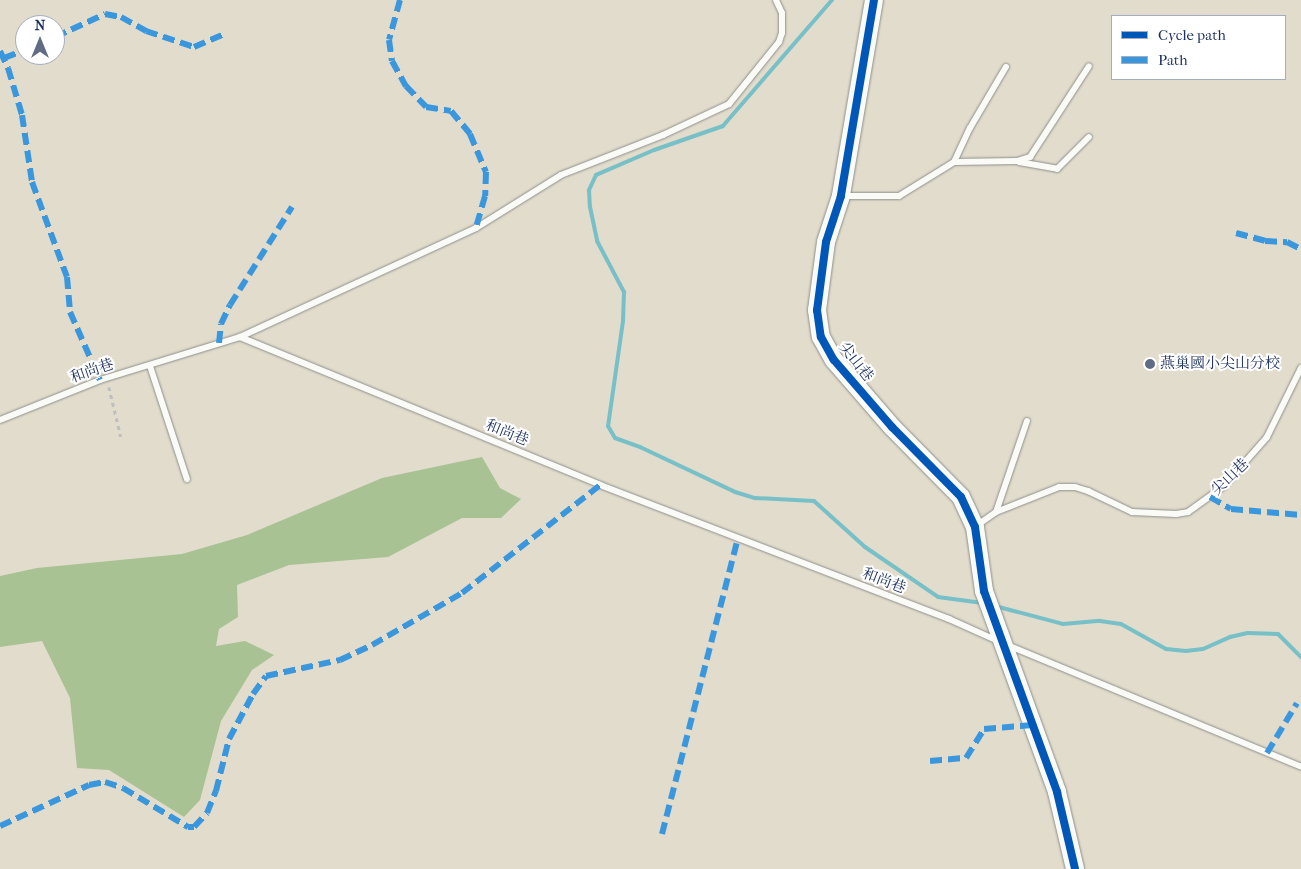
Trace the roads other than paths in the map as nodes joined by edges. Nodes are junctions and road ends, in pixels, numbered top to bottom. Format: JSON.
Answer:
{"nodes":[{"id":1,"x":776,"y":0,"type":"edge"},
{"id":2,"x":874,"y":0,"type":"edge"},
{"id":3,"x":1089,"y":66,"type":"dead end"},
{"id":4,"x":1006,"y":67,"type":"dead end"},
{"id":5,"x":1089,"y":137,"type":"dead end"},
{"id":6,"x":1017,"y":161,"type":"junction"},
{"id":7,"x":954,"y":162,"type":"junction"},
{"id":8,"x":841,"y":196,"type":"junction"},
{"id":9,"x":240,"y":336,"type":"junction"},
{"id":10,"x":150,"y":366,"type":"junction"},
{"id":11,"x":1301,"y":368,"type":"edge"},
{"id":12,"x":0,"y":420,"type":"edge"},
{"id":13,"x":1027,"y":421,"type":"dead end"},
{"id":14,"x":187,"y":480,"type":"dead end"},
{"id":15,"x":996,"y":512,"type":"junction"},
{"id":16,"x":975,"y":527,"type":"junction"},
{"id":17,"x":1002,"y":642,"type":"junction"},
{"id":18,"x":1301,"y":767,"type":"edge"},
{"id":19,"x":1076,"y":869,"type":"edge"}],
"edges":[{"from":1,"to":9,"type":"lane"},
{"from":2,"to":8,"type":"street","name":"尖山巷"},
{"from":3,"to":6,"type":"lane"},
{"from":4,"to":7,"type":"lane"},
{"from":5,"to":6,"type":"lane"},
{"from":6,"to":7,"type":"lane"},
{"from":7,"to":8,"type":"lane"},
{"from":8,"to":16,"type":"street","name":"尖山巷"},
{"from":9,"to":10,"type":"lane","name":"和尚巷"},
{"from":9,"to":17,"type":"lane","name":"和尚巷"},
{"from":10,"to":12,"type":"lane","name":"和尚巷"},
{"from":10,"to":14,"type":"lane"},
{"from":11,"to":15,"type":"lane","name":"尖山巷"},
{"from":13,"to":15,"type":"lane"},
{"from":15,"to":16,"type":"lane","name":"尖山巷"},
{"from":16,"to":17,"type":"street","name":"尖山巷"},
{"from":17,"to":18,"type":"lane","name":"和尚巷"},
{"from":17,"to":19,"type":"street","name":"尖山巷"}]}
